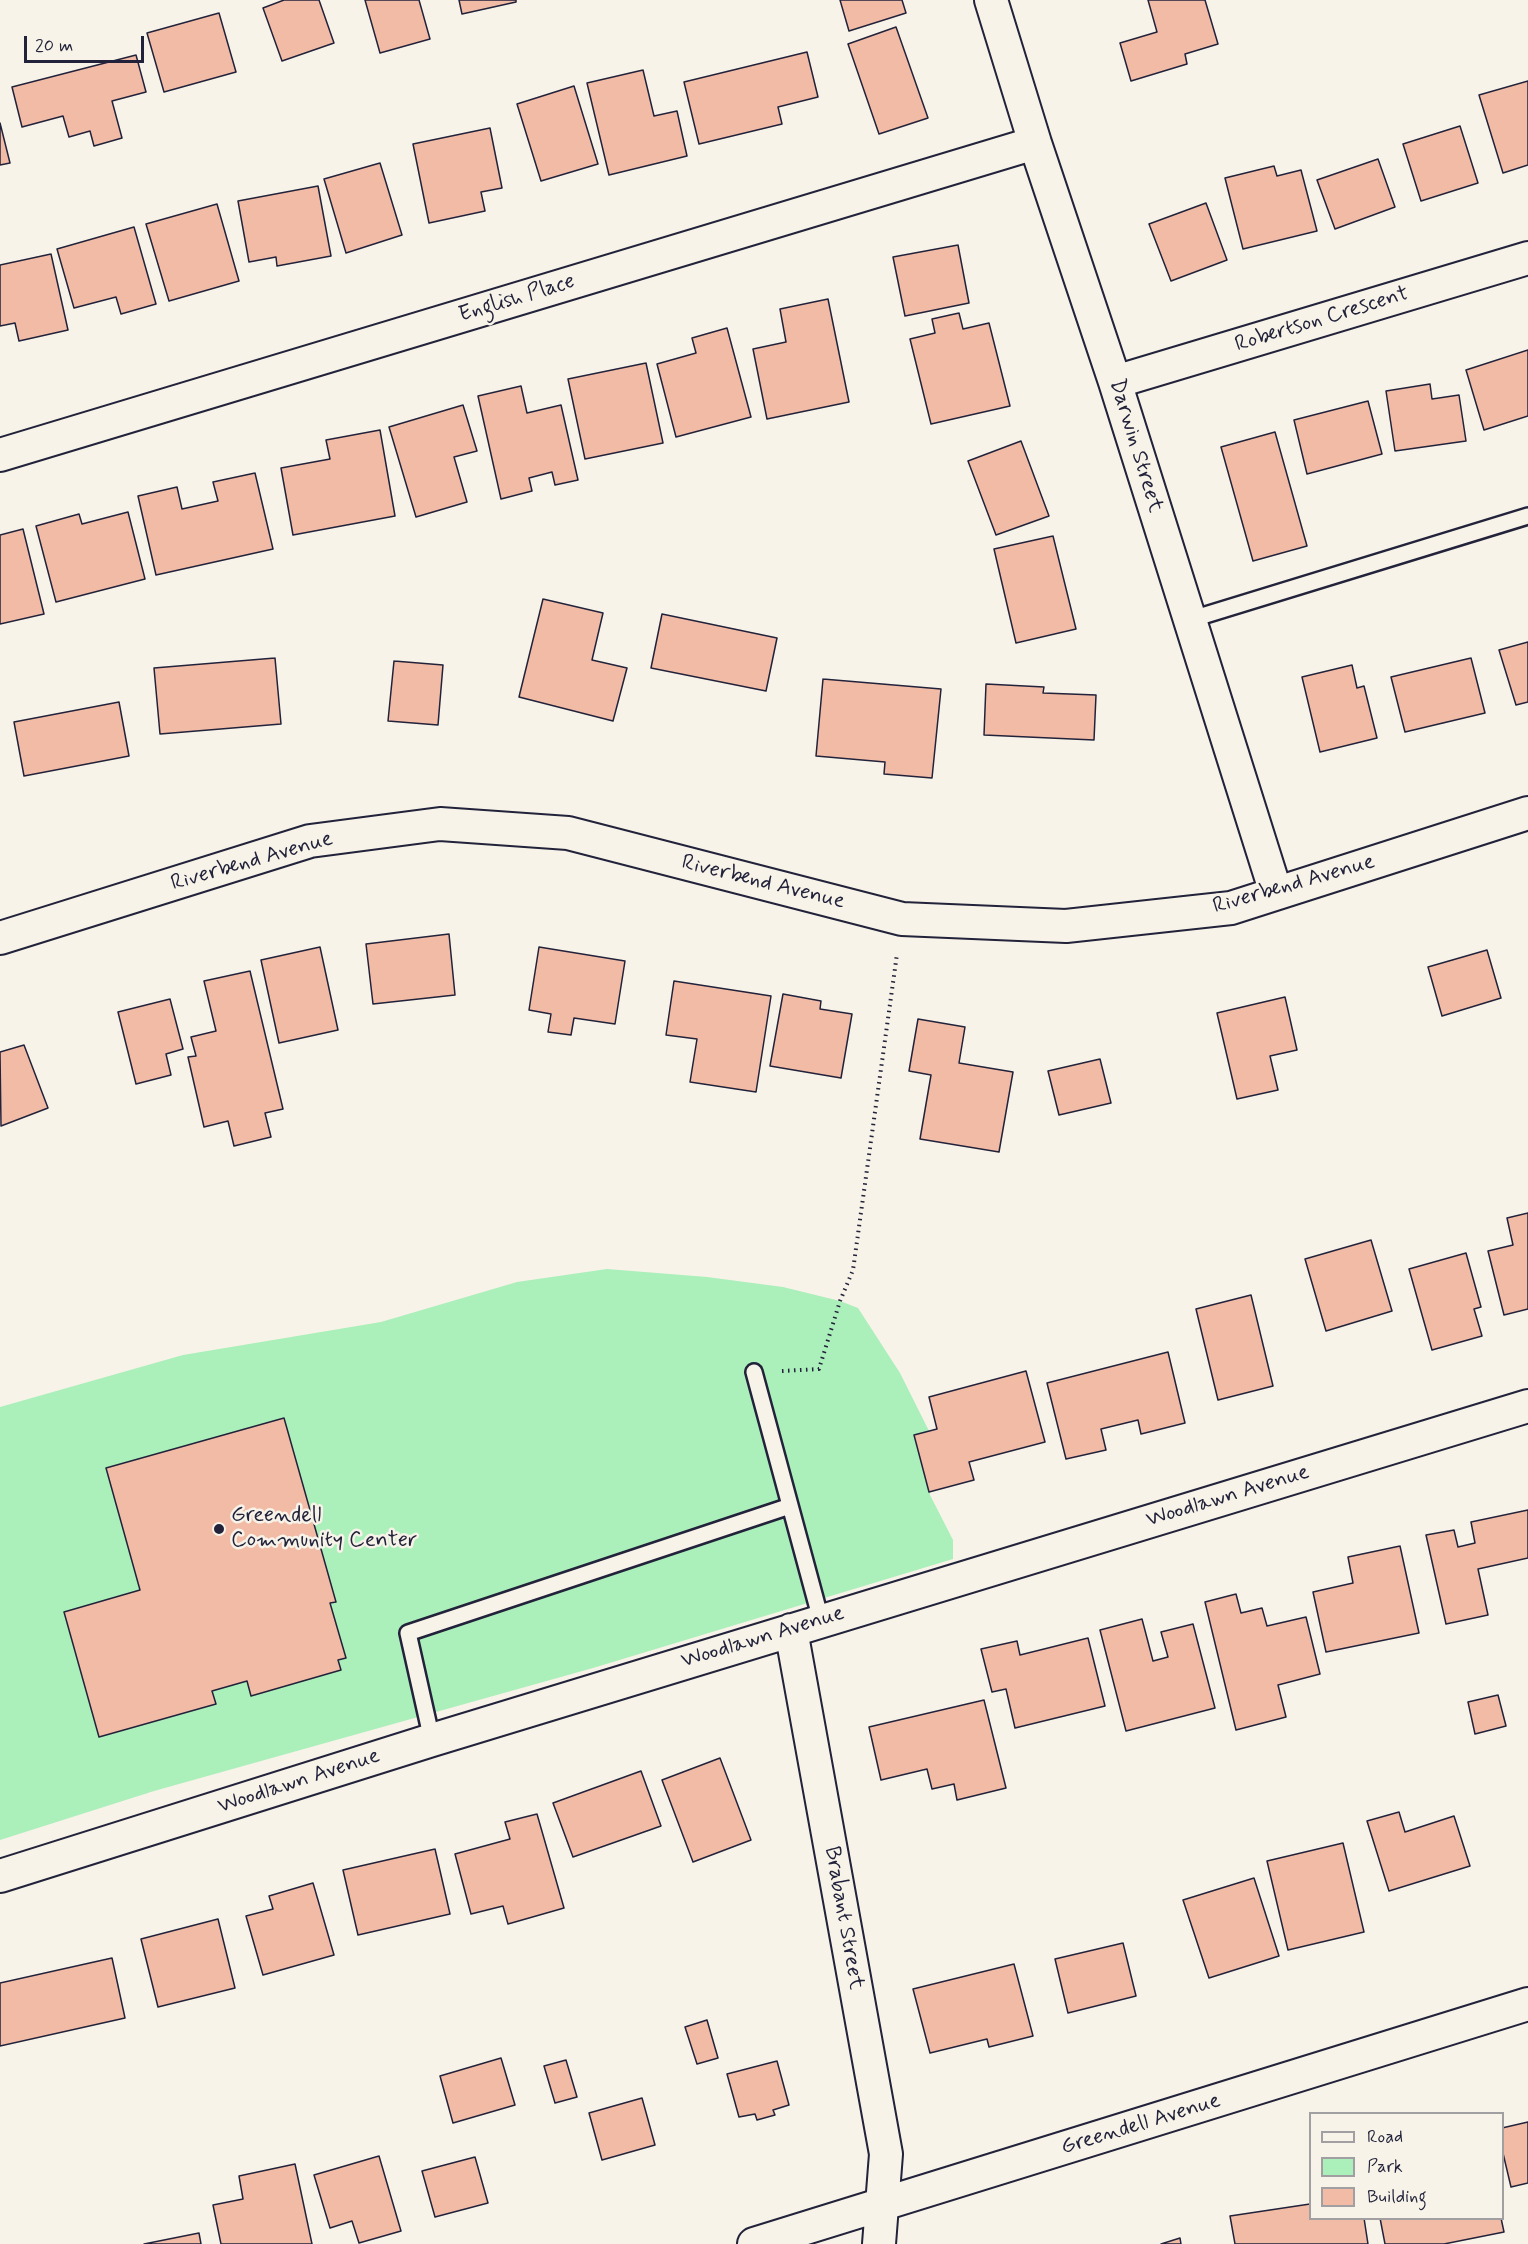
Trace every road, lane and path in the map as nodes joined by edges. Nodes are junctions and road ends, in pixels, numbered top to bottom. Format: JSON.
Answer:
{"nodes":[{"id":1,"x":991,"y":0,"type":"edge"},
{"id":2,"x":1035,"y":143,"type":"junction"},
{"id":3,"x":1528,"y":258,"type":"edge"},
{"id":4,"x":1115,"y":382,"type":"junction"},
{"id":5,"x":0,"y":455,"type":"edge"},
{"id":6,"x":1528,"y":516,"type":"edge"},
{"id":7,"x":1189,"y":620,"type":"junction"},
{"id":8,"x":1528,"y":813,"type":"edge"},
{"id":9,"x":1276,"y":893,"type":"junction"},
{"id":10,"x":902,"y":919,"type":"junction"},
{"id":11,"x":0,"y":938,"type":"edge"},
{"id":12,"x":754,"y":1372,"type":"joint"},
{"id":13,"x":1528,"y":1406,"type":"edge"},
{"id":14,"x":790,"y":1506,"type":"junction"},
{"id":15,"x":821,"y":1620,"type":"junction"},
{"id":16,"x":790,"y":1630,"type":"junction"},
{"id":17,"x":432,"y":1740,"type":"junction"},
{"id":18,"x":0,"y":1876,"type":"edge"},
{"id":19,"x":1528,"y":2004,"type":"edge"},
{"id":20,"x":882,"y":2206,"type":"junction"},
{"id":21,"x":754,"y":2244,"type":"edge"},
{"id":22,"x":879,"y":2244,"type":"edge"}],
"edges":[{"from":1,"to":2,"type":"street","name":"Darwin Street"},
{"from":2,"to":4,"type":"street","name":"Darwin Street"},
{"from":2,"to":5,"type":"street","name":"English Place"},
{"from":3,"to":4,"type":"street","name":"Robertson Crescent"},
{"from":4,"to":7,"type":"street","name":"Darwin Street"},
{"from":6,"to":7,"type":"lane"},
{"from":7,"to":9,"type":"street","name":"Darwin Street"},
{"from":8,"to":9,"type":"street","name":"Riverbend Avenue"},
{"from":9,"to":10,"type":"street","name":"Riverbend Avenue"},
{"from":10,"to":11,"type":"street","name":"Riverbend Avenue"},
{"from":10,"to":12,"type":"path"},
{"from":12,"to":14,"type":"lane"},
{"from":13,"to":15,"type":"street","name":"Woodlawn Avenue"},
{"from":14,"to":15,"type":"lane"},
{"from":14,"to":17,"type":"lane"},
{"from":15,"to":16,"type":"street","name":"Woodlawn Avenue"},
{"from":16,"to":17,"type":"street","name":"Woodlawn Avenue"},
{"from":16,"to":20,"type":"street","name":"Brabant Street"},
{"from":17,"to":18,"type":"street","name":"Woodlawn Avenue"},
{"from":19,"to":20,"type":"street","name":"Greendell Avenue"},
{"from":20,"to":21,"type":"street","name":"Greendell Avenue"},
{"from":20,"to":22,"type":"street","name":"Brabant Street"}]}
